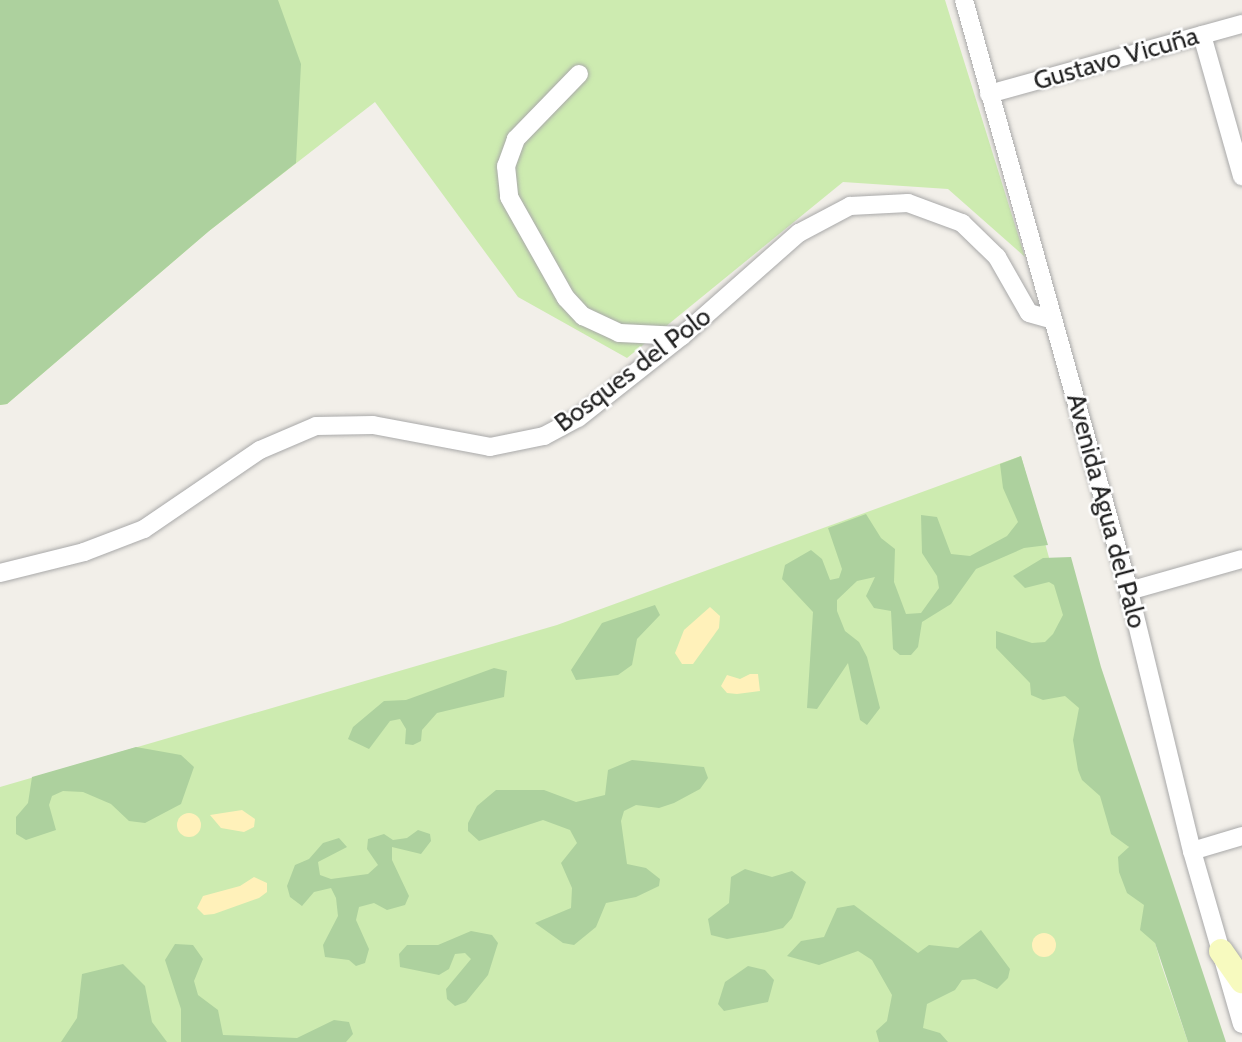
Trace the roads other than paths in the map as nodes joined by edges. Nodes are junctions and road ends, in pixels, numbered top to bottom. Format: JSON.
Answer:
{"nodes":[{"id":1,"x":964,"y":0,"type":"edge"},
{"id":2,"x":1242,"y":24,"type":"edge"},
{"id":3,"x":1202,"y":35,"type":"junction"},
{"id":4,"x":579,"y":74,"type":"dead end"},
{"id":5,"x":989,"y":94,"type":"junction"},
{"id":6,"x":1242,"y":176,"type":"edge"},
{"id":7,"x":1054,"y":320,"type":"junction"},
{"id":8,"x":682,"y":336,"type":"junction"},
{"id":9,"x":1242,"y":559,"type":"edge"},
{"id":10,"x":0,"y":573,"type":"edge"},
{"id":11,"x":1129,"y":591,"type":"junction"},
{"id":12,"x":1242,"y":836,"type":"edge"},
{"id":13,"x":1192,"y":850,"type":"junction"},
{"id":14,"x":1221,"y":951,"type":"junction"},
{"id":15,"x":1242,"y":981,"type":"edge"},
{"id":16,"x":1242,"y":1024,"type":"edge"}],
"edges":[{"from":1,"to":5,"type":"street","name":"Avenida Agua del Palo"},
{"from":2,"to":3,"type":"street","name":"Gustavo Vicuña"},
{"from":3,"to":5,"type":"street","name":"Gustavo Vicuña"},
{"from":3,"to":6,"type":"street"},
{"from":4,"to":8,"type":"street"},
{"from":5,"to":7,"type":"street","name":"Avenida Agua del Palo"},
{"from":7,"to":8,"type":"street","name":"Bosques del Polo"},
{"from":7,"to":11,"type":"street","name":"Avenida Agua del Palo"},
{"from":8,"to":10,"type":"street","name":"Bosques del Polo"},
{"from":9,"to":11,"type":"street"},
{"from":11,"to":13,"type":"street","name":"Avenida Agua del Palo"},
{"from":12,"to":13,"type":"street"},
{"from":13,"to":14,"type":"street","name":"Avenida Agua del Palo"},
{"from":14,"to":15,"type":"street"},
{"from":14,"to":16,"type":"street","name":"Avenida Agua del Palo"}]}
